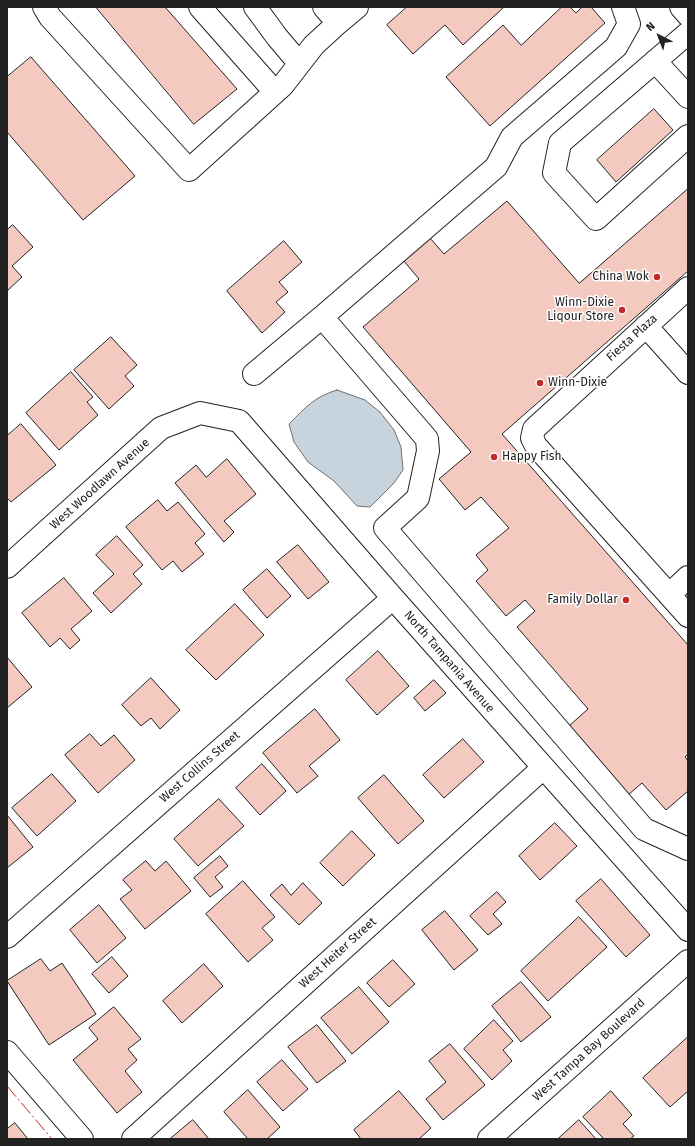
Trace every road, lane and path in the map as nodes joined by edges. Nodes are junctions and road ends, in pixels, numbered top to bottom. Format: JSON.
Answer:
{"nodes":[{"id":1,"x":44,"y":7,"type":"edge"},
{"id":2,"x":200,"y":7,"type":"edge"},
{"id":3,"x":255,"y":7,"type":"edge"},
{"id":4,"x":324,"y":7,"type":"edge"},
{"id":5,"x":357,"y":7,"type":"edge"},
{"id":6,"x":622,"y":7,"type":"edge"},
{"id":7,"x":681,"y":7,"type":"edge"},
{"id":8,"x":688,"y":15,"type":"edge"},
{"id":9,"x":338,"y":23,"type":"junction"},
{"id":10,"x":688,"y":33,"type":"edge"},
{"id":11,"x":655,"y":61,"type":"junction"},
{"id":12,"x":300,"y":64,"type":"junction"},
{"id":13,"x":275,"y":92,"type":"junction"},
{"id":14,"x":688,"y":96,"type":"edge"},
{"id":15,"x":688,"y":136,"type":"edge"},
{"id":16,"x":688,"y":288,"type":"edge"},
{"id":17,"x":322,"y":316,"type":"junction"},
{"id":18,"x":646,"y":326,"type":"junction"},
{"id":19,"x":688,"y":373,"type":"edge"},
{"id":20,"x":254,"y":374,"type":"dead end"},
{"id":21,"x":200,"y":413,"type":"joint"},
{"id":22,"x":7,"y":567,"type":"edge"},
{"id":23,"x":688,"y":577,"type":"edge"},
{"id":24,"x":669,"y":595,"type":"junction"},
{"id":25,"x":393,"y":598,"type":"junction"},
{"id":26,"x":688,"y":616,"type":"edge"},
{"id":27,"x":543,"y":768,"type":"junction"},
{"id":28,"x":688,"y":849,"type":"edge"},
{"id":29,"x":688,"y":930,"type":"edge"},
{"id":30,"x":7,"y":937,"type":"edge"},
{"id":31,"x":688,"y":961,"type":"edge"},
{"id":32,"x":7,"y":1052,"type":"edge"},
{"id":33,"x":82,"y":1139,"type":"edge"},
{"id":34,"x":133,"y":1139,"type":"edge"},
{"id":35,"x":490,"y":1139,"type":"edge"}],
"edges":[{"from":1,"to":13,"type":"street"},
{"from":2,"to":13,"type":"street"},
{"from":3,"to":12,"type":"street"},
{"from":4,"to":9,"type":"street"},
{"from":5,"to":9,"type":"street"},
{"from":6,"to":17,"type":"street"},
{"from":7,"to":8,"type":"street"},
{"from":9,"to":12,"type":"street"},
{"from":10,"to":11,"type":"street"},
{"from":11,"to":14,"type":"street"},
{"from":11,"to":15,"type":"street"},
{"from":12,"to":13,"type":"street"},
{"from":16,"to":18,"type":"street","name":"Fiesta Plaza"},
{"from":17,"to":20,"type":"street"},
{"from":17,"to":28,"type":"street"},
{"from":18,"to":19,"type":"street"},
{"from":18,"to":24,"type":"street","name":"Fiesta Plaza"},
{"from":21,"to":22,"type":"street","name":"West Woodlawn Avenue"},
{"from":21,"to":25,"type":"street","name":"North Tampania Avenue"},
{"from":23,"to":24,"type":"street"},
{"from":24,"to":26,"type":"street","name":"Fiesta Plaza"},
{"from":25,"to":27,"type":"street","name":"North Tampania Avenue"},
{"from":25,"to":30,"type":"street","name":"West Collins Street"},
{"from":27,"to":29,"type":"street","name":"North Tampania Avenue"},
{"from":27,"to":34,"type":"street","name":"West Heiter Street"},
{"from":31,"to":35,"type":"street","name":"West Tampa Bay Boulevard"},
{"from":32,"to":33,"type":"street"}]}
